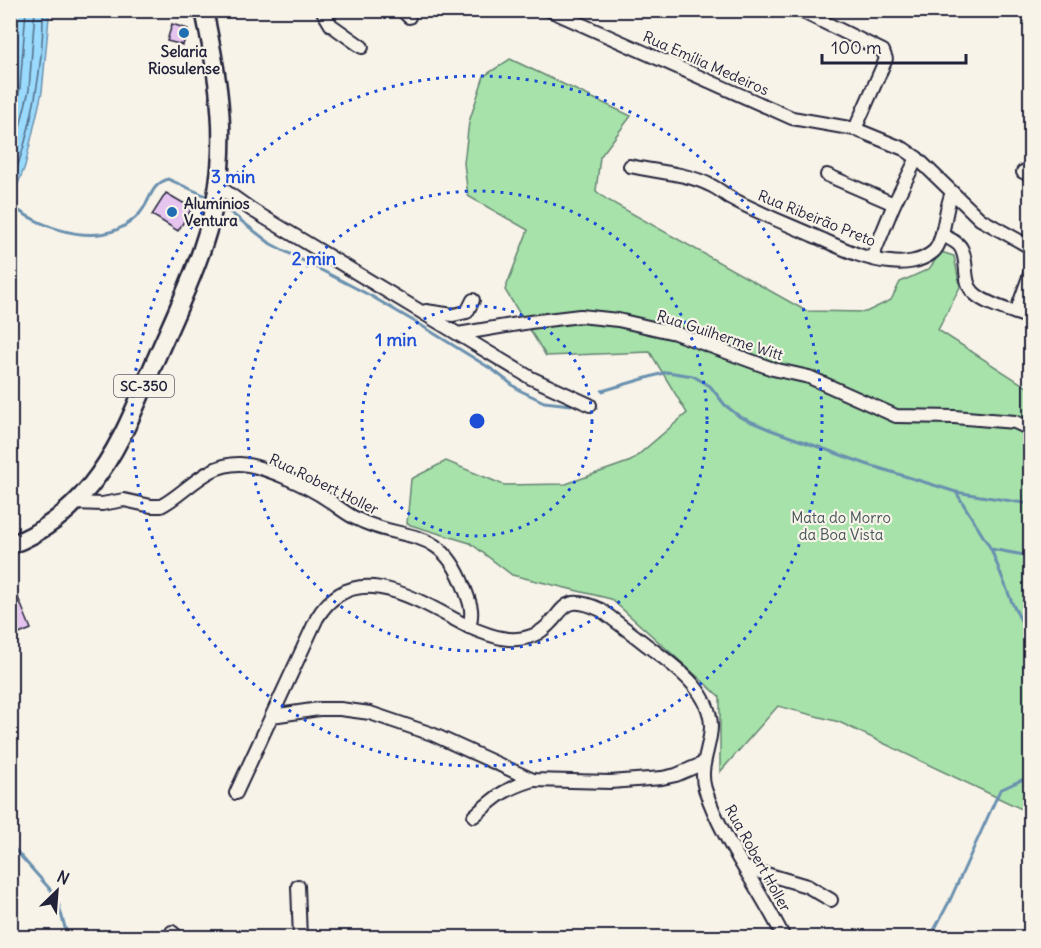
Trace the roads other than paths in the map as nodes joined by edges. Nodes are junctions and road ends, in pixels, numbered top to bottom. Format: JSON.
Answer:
{"nodes":[{"id":1,"x":204,"y":10,"type":"edge"},
{"id":2,"x":322,"y":10,"type":"edge"},
{"id":3,"x":549,"y":10,"type":"edge"},
{"id":4,"x":799,"y":10,"type":"edge"},
{"id":5,"x":571,"y":15,"type":"edge"},
{"id":6,"x":362,"y":47,"type":"dead end"},
{"id":7,"x":855,"y":129,"type":"junction"},
{"id":8,"x":917,"y":158,"type":"junction"},
{"id":9,"x":630,"y":166,"type":"dead end"},
{"id":10,"x":827,"y":175,"type":"dead end"},
{"id":11,"x":218,"y":186,"type":"junction"},
{"id":12,"x":952,"y":193,"type":"junction"},
{"id":13,"x":894,"y":204,"type":"junction"},
{"id":14,"x":942,"y":235,"type":"junction"},
{"id":15,"x":1030,"y":247,"type":"edge"},
{"id":16,"x":872,"y":258,"type":"junction"},
{"id":17,"x":1030,"y":274,"type":"edge"},
{"id":18,"x":473,"y":300,"type":"dead end"},
{"id":19,"x":418,"y":310,"type":"junction"},
{"id":20,"x":1016,"y":313,"type":"junction"},
{"id":21,"x":1030,"y":318,"type":"edge"},
{"id":22,"x":458,"y":334,"type":"junction"},
{"id":23,"x":590,"y":405,"type":"dead end"},
{"id":24,"x":1030,"y":429,"type":"edge"},
{"id":25,"x":75,"y":502,"type":"junction"},
{"id":26,"x":10,"y":545,"type":"edge"},
{"id":27,"x":469,"y":627,"type":"junction"},
{"id":28,"x":272,"y":716,"type":"junction"},
{"id":29,"x":704,"y":763,"type":"junction"},
{"id":30,"x":500,"y":764,"type":"junction"},
{"id":31,"x":533,"y":780,"type":"junction"},
{"id":32,"x":507,"y":789,"type":"junction"},
{"id":33,"x":236,"y":793,"type":"dead end"},
{"id":34,"x":474,"y":816,"type":"dead end"},
{"id":35,"x":746,"y":868,"type":"junction"},
{"id":36,"x":298,"y":886,"type":"dead end"},
{"id":37,"x":831,"y":900,"type":"dead end"},
{"id":38,"x":300,"y":938,"type":"edge"},
{"id":39,"x":784,"y":938,"type":"edge"}],
"edges":[{"from":1,"to":11,"type":"main road","number":"SC-350"},
{"from":2,"to":6,"type":"street"},
{"from":3,"to":5,"type":"street","name":"Rua Emília Medeiros"},
{"from":4,"to":7,"type":"street"},
{"from":5,"to":7,"type":"street","name":"Rua Emília Medeiros"},
{"from":7,"to":8,"type":"street","name":"Rua Emília Medeiros"},
{"from":8,"to":12,"type":"street","name":"Rua Emília Medeiros"},
{"from":8,"to":13,"type":"street"},
{"from":9,"to":16,"type":"street","name":"Rua Ribeirão Preto"},
{"from":10,"to":13,"type":"street"},
{"from":11,"to":19,"type":"street"},
{"from":11,"to":25,"type":"main road","number":"SC-350"},
{"from":12,"to":14,"type":"street","name":"Rua Ribeirão Preto"},
{"from":12,"to":15,"type":"street","name":"Rua Emília Medeiros"},
{"from":13,"to":16,"type":"street"},
{"from":14,"to":16,"type":"street","name":"Rua Ribeirão Preto"},
{"from":14,"to":20,"type":"street"},
{"from":17,"to":20,"type":"street"},
{"from":18,"to":19,"type":"street"},
{"from":19,"to":22,"type":"street"},
{"from":20,"to":21,"type":"street"},
{"from":22,"to":23,"type":"street"},
{"from":22,"to":24,"type":"street","name":"Rua Guilherme Witt"},
{"from":25,"to":26,"type":"main road","number":"SC-350"},
{"from":25,"to":27,"type":"street","name":"Rua Robert Holler"},
{"from":27,"to":28,"type":"street"},
{"from":27,"to":29,"type":"street","name":"Rua Robert Holler"},
{"from":28,"to":30,"type":"street"},
{"from":28,"to":33,"type":"street"},
{"from":29,"to":31,"type":"street"},
{"from":29,"to":35,"type":"street","name":"Rua Robert Holler"},
{"from":30,"to":31,"type":"street"},
{"from":30,"to":32,"type":"street"},
{"from":31,"to":32,"type":"street"},
{"from":32,"to":34,"type":"street"},
{"from":35,"to":37,"type":"street"},
{"from":35,"to":39,"type":"street","name":"Rua Robert Holler"},
{"from":36,"to":38,"type":"street"}]}
